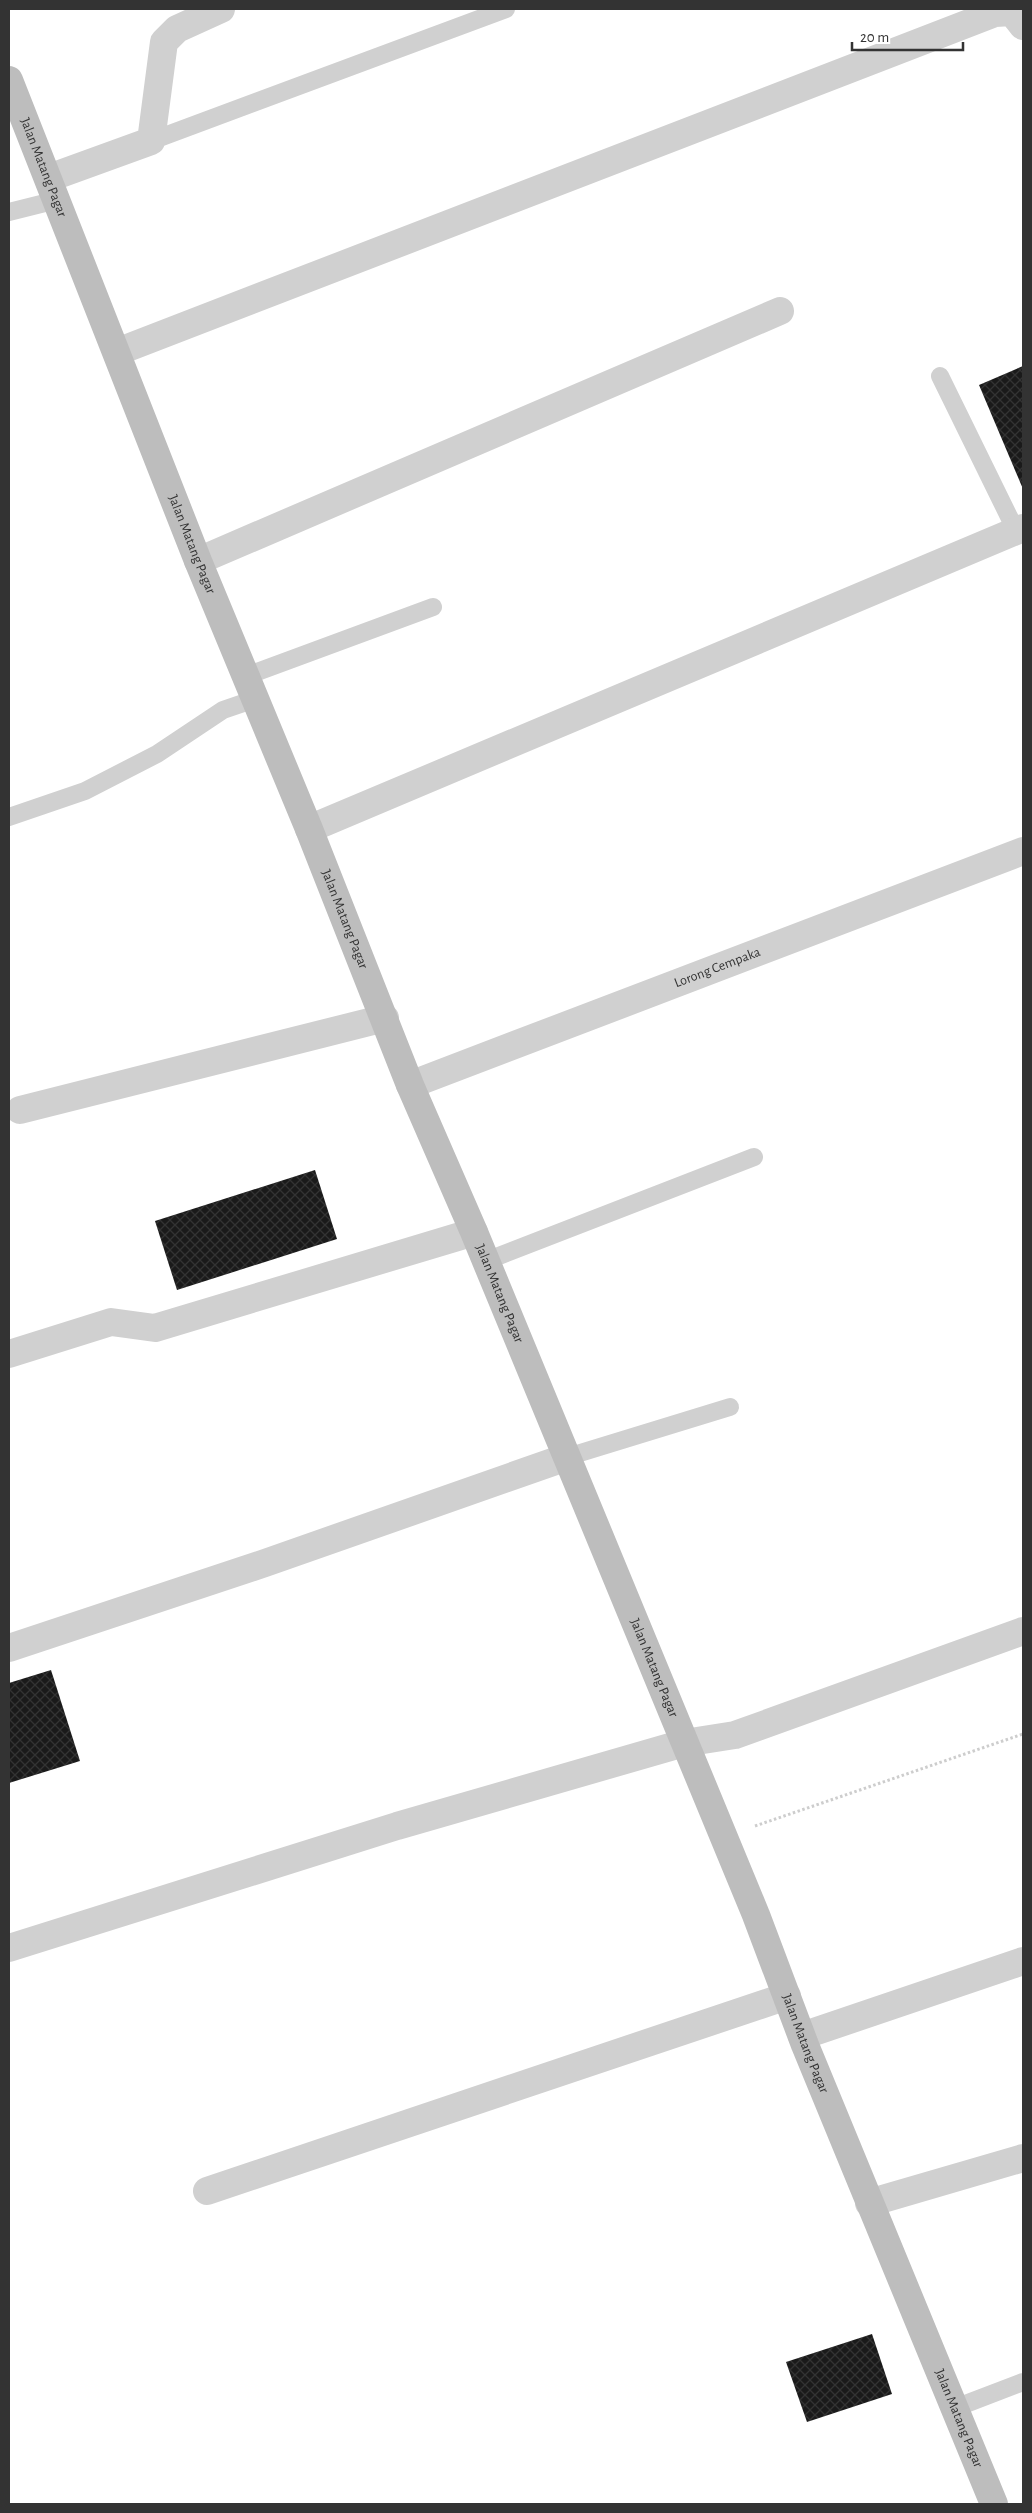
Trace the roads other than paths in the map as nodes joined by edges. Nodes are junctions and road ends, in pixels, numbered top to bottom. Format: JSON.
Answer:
{"nodes":[{"id":1,"x":221,"y":9,"type":"edge"},
{"id":2,"x":506,"y":9,"type":"edge"},
{"id":3,"x":1023,"y":26,"type":"edge"},
{"id":4,"x":9,"y":80,"type":"edge"},
{"id":5,"x":151,"y":141,"type":"junction"},
{"id":6,"x":53,"y":190,"type":"junction"},
{"id":7,"x":9,"y":212,"type":"edge"},
{"id":8,"x":780,"y":311,"type":"dead end"},
{"id":9,"x":118,"y":352,"type":"junction"},
{"id":10,"x":940,"y":376,"type":"dead end"},
{"id":11,"x":1020,"y":529,"type":"edge"},
{"id":12,"x":198,"y":561,"type":"junction"},
{"id":13,"x":433,"y":607,"type":"dead end"},
{"id":14,"x":250,"y":688,"type":"junction"},
{"id":15,"x":9,"y":817,"type":"edge"},
{"id":16,"x":309,"y":829,"type":"junction"},
{"id":17,"x":1023,"y":851,"type":"edge"},
{"id":18,"x":385,"y":1018,"type":"junction"},
{"id":19,"x":410,"y":1085,"type":"junction"},
{"id":20,"x":20,"y":1110,"type":"dead end"},
{"id":21,"x":754,"y":1157,"type":"dead end"},
{"id":22,"x":474,"y":1232,"type":"junction"},
{"id":23,"x":486,"y":1261,"type":"junction"},
{"id":24,"x":9,"y":1354,"type":"edge"},
{"id":25,"x":730,"y":1407,"type":"dead end"},
{"id":26,"x":567,"y":1457,"type":"junction"},
{"id":27,"x":1023,"y":1631,"type":"edge"},
{"id":28,"x":9,"y":1648,"type":"edge"},
{"id":29,"x":684,"y":1743,"type":"junction"},
{"id":30,"x":9,"y":1948,"type":"edge"},
{"id":31,"x":1023,"y":1961,"type":"edge"},
{"id":32,"x":786,"y":1996,"type":"junction"},
{"id":33,"x":802,"y":2036,"type":"junction"},
{"id":34,"x":1023,"y":2158,"type":"edge"},
{"id":35,"x":207,"y":2191,"type":"dead end"},
{"id":36,"x":869,"y":2203,"type":"junction"},
{"id":37,"x":1023,"y":2382,"type":"edge"},
{"id":38,"x":955,"y":2408,"type":"junction"},
{"id":39,"x":994,"y":2504,"type":"edge"}],
"edges":[{"from":1,"to":5,"type":"street"},
{"from":2,"to":5,"type":"lane"},
{"from":3,"to":9,"type":"street"},
{"from":4,"to":6,"type":"main road","name":"Jalan Matang Pagar"},
{"from":5,"to":6,"type":"street"},
{"from":6,"to":7,"type":"lane"},
{"from":6,"to":9,"type":"main road","name":"Jalan Matang Pagar"},
{"from":8,"to":12,"type":"street"},
{"from":9,"to":12,"type":"main road","name":"Jalan Matang Pagar"},
{"from":10,"to":11,"type":"lane"},
{"from":11,"to":16,"type":"street"},
{"from":12,"to":14,"type":"main road","name":"Jalan Matang Pagar"},
{"from":13,"to":14,"type":"lane"},
{"from":14,"to":15,"type":"lane"},
{"from":14,"to":16,"type":"main road","name":"Jalan Matang Pagar"},
{"from":16,"to":18,"type":"main road","name":"Jalan Matang Pagar"},
{"from":17,"to":19,"type":"street","name":"Lorong Cempaka"},
{"from":18,"to":19,"type":"main road","name":"Jalan Matang Pagar"},
{"from":18,"to":20,"type":"street"},
{"from":19,"to":22,"type":"main road","name":"Jalan Matang Pagar"},
{"from":21,"to":23,"type":"lane"},
{"from":22,"to":23,"type":"main road","name":"Jalan Matang Pagar"},
{"from":22,"to":24,"type":"street"},
{"from":23,"to":26,"type":"main road","name":"Jalan Matang Pagar"},
{"from":25,"to":26,"type":"lane"},
{"from":26,"to":28,"type":"street"},
{"from":26,"to":29,"type":"main road","name":"Jalan Matang Pagar"},
{"from":27,"to":29,"type":"street"},
{"from":29,"to":30,"type":"street"},
{"from":29,"to":32,"type":"main road","name":"Jalan Matang Pagar"},
{"from":31,"to":33,"type":"street"},
{"from":32,"to":33,"type":"main road","name":"Jalan Matang Pagar"},
{"from":32,"to":35,"type":"street"},
{"from":33,"to":36,"type":"main road","name":"Jalan Matang Pagar"},
{"from":34,"to":36,"type":"street"},
{"from":36,"to":38,"type":"main road","name":"Jalan Matang Pagar"},
{"from":37,"to":38,"type":"lane"},
{"from":38,"to":39,"type":"main road","name":"Jalan Matang Pagar"}]}
